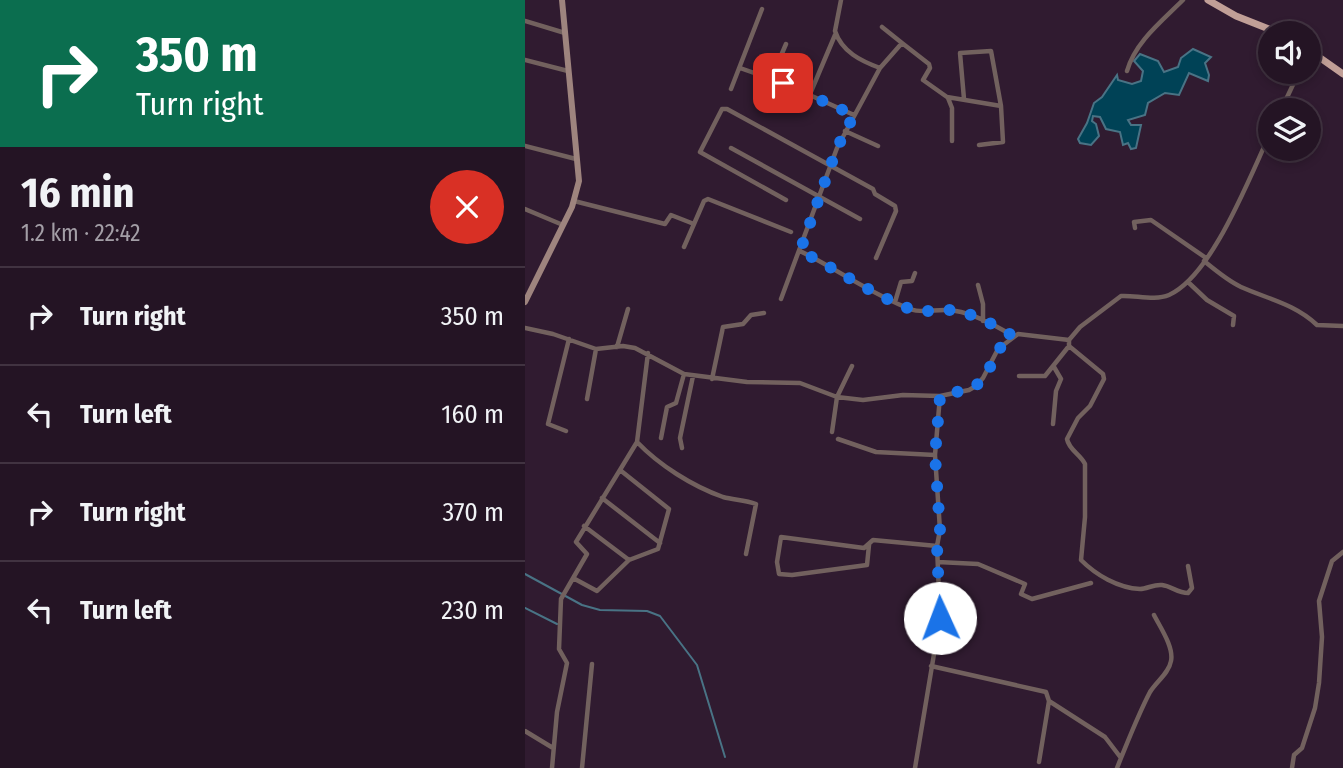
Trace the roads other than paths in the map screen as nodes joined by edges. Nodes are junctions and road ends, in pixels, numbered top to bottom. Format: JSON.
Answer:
{"nodes":[{"id":1,"x":562,"y":0,"type":"edge"},
{"id":2,"x":841,"y":0,"type":"edge"},
{"id":3,"x":1183,"y":0,"type":"edge"},
{"id":4,"x":1208,"y":0,"type":"edge"},
{"id":5,"x":762,"y":9,"type":"dead end"},
{"id":6,"x":525,"y":21,"type":"edge"},
{"id":7,"x":1258,"y":25,"type":"edge"},
{"id":8,"x":882,"y":27,"type":"dead end"},
{"id":9,"x":565,"y":33,"type":"junction"},
{"id":10,"x":835,"y":35,"type":"junction"},
{"id":11,"x":902,"y":43,"type":"junction"},
{"id":12,"x":786,"y":44,"type":"dead end"},
{"id":13,"x":1321,"y":58,"type":"edge"},
{"id":14,"x":525,"y":60,"type":"edge"},
{"id":15,"x":740,"y":68,"type":"junction"},
{"id":16,"x":880,"y":68,"type":"junction"},
{"id":17,"x":568,"y":71,"type":"junction"},
{"id":18,"x":1127,"y":71,"type":"dead end"},
{"id":19,"x":1343,"y":74,"type":"edge"},
{"id":20,"x":771,"y":79,"type":"junction"},
{"id":21,"x":731,"y":89,"type":"dead end"},
{"id":22,"x":810,"y":94,"type":"junction"},
{"id":23,"x":947,"y":97,"type":"junction"},
{"id":24,"x":964,"y":99,"type":"junction"},
{"id":25,"x":1000,"y":106,"type":"junction"},
{"id":26,"x":854,"y":115,"type":"junction"},
{"id":27,"x":845,"y":131,"type":"junction"},
{"id":28,"x":952,"y":141,"type":"dead end"},
{"id":29,"x":979,"y":145,"type":"dead end"},
{"id":30,"x":525,"y":146,"type":"edge"},
{"id":31,"x":878,"y":146,"type":"dead end"},
{"id":32,"x":731,"y":149,"type":"dead end"},
{"id":33,"x":576,"y":159,"type":"junction"},
{"id":34,"x":1258,"y":160,"type":"edge"},
{"id":35,"x":829,"y":166,"type":"junction"},
{"id":36,"x":818,"y":196,"type":"junction"},
{"id":37,"x":786,"y":200,"type":"dead end"},
{"id":38,"x":574,"y":201,"type":"junction"},
{"id":39,"x":525,"y":209,"type":"edge"},
{"id":40,"x":860,"y":219,"type":"dead end"},
{"id":41,"x":694,"y":224,"type":"junction"},
{"id":42,"x":563,"y":225,"type":"junction"},
{"id":43,"x":1135,"y":229,"type":"dead end"},
{"id":44,"x":792,"y":232,"type":"dead end"},
{"id":45,"x":684,"y":247,"type":"dead end"},
{"id":46,"x":800,"y":251,"type":"junction"},
{"id":47,"x":876,"y":258,"type":"dead end"},
{"id":48,"x":1205,"y":260,"type":"junction"},
{"id":49,"x":915,"y":273,"type":"dead end"},
{"id":50,"x":1188,"y":282,"type":"junction"},
{"id":51,"x":978,"y":285,"type":"dead end"},
{"id":52,"x":781,"y":299,"type":"dead end"},
{"id":53,"x":525,"y":302,"type":"edge"},
{"id":54,"x":895,"y":302,"type":"junction"},
{"id":55,"x":628,"y":309,"type":"dead end"},
{"id":56,"x":764,"y":313,"type":"dead end"},
{"id":57,"x":983,"y":321,"type":"junction"},
{"id":58,"x":1233,"y":325,"type":"dead end"},
{"id":59,"x":1343,"y":326,"type":"edge"},
{"id":60,"x":525,"y":328,"type":"edge"},
{"id":61,"x":1013,"y":336,"type":"junction"},
{"id":62,"x":569,"y":339,"type":"junction"},
{"id":63,"x":1069,"y":343,"type":"junction"},
{"id":64,"x":617,"y":347,"type":"junction"},
{"id":65,"x":596,"y":349,"type":"junction"},
{"id":66,"x":647,"y":353,"type":"junction"},
{"id":67,"x":852,"y":366,"type":"dead end"},
{"id":68,"x":1054,"y":367,"type":"junction"},
{"id":69,"x":684,"y":374,"type":"junction"},
{"id":70,"x":693,"y":376,"type":"junction"},
{"id":71,"x":1019,"y":376,"type":"dead end"},
{"id":72,"x":712,"y":379,"type":"junction"},
{"id":73,"x":837,"y":397,"type":"junction"},
{"id":74,"x":940,"y":397,"type":"junction"},
{"id":75,"x":587,"y":399,"type":"dead end"},
{"id":76,"x":1053,"y":424,"type":"dead end"},
{"id":77,"x":566,"y":431,"type":"dead end"},
{"id":78,"x":832,"y":432,"type":"dead end"},
{"id":79,"x":661,"y":438,"type":"dead end"},
{"id":80,"x":838,"y":439,"type":"dead end"},
{"id":81,"x":637,"y":442,"type":"junction"},
{"id":82,"x":682,"y":448,"type":"dead end"},
{"id":83,"x":935,"y":455,"type":"junction"},
{"id":84,"x":620,"y":470,"type":"junction"},
{"id":85,"x":602,"y":498,"type":"junction"},
{"id":86,"x":584,"y":526,"type":"junction"},
{"id":87,"x":660,"y":543,"type":"junction"},
{"id":88,"x":869,"y":545,"type":"junction"},
{"id":89,"x":937,"y":546,"type":"junction"},
{"id":90,"x":1343,"y":552,"type":"edge"},
{"id":91,"x":746,"y":554,"type":"dead end"},
{"id":92,"x":629,"y":560,"type":"junction"},
{"id":93,"x":937,"y":562,"type":"junction"},
{"id":94,"x":1188,"y":566,"type":"dead end"},
{"id":95,"x":573,"y":578,"type":"junction"},
{"id":96,"x":1091,"y":583,"type":"dead end"},
{"id":97,"x":1154,"y":615,"type":"dead end"},
{"id":98,"x":592,"y":664,"type":"dead end"},
{"id":99,"x":932,"y":666,"type":"junction"},
{"id":100,"x":1049,"y":701,"type":"junction"},
{"id":101,"x":525,"y":731,"type":"edge"},
{"id":102,"x":553,"y":748,"type":"junction"},
{"id":103,"x":1121,"y":758,"type":"junction"},
{"id":104,"x":1039,"y":762,"type":"dead end"},
{"id":105,"x":552,"y":766,"type":"edge"},
{"id":106,"x":544,"y":768,"type":"edge"},
{"id":107,"x":582,"y":768,"type":"edge"},
{"id":108,"x":915,"y":768,"type":"edge"},
{"id":109,"x":1117,"y":768,"type":"edge"},
{"id":110,"x":1292,"y":768,"type":"edge"}],
"edges":[{"from":1,"to":9,"type":"main road"},
{"from":2,"to":10,"type":"street"},
{"from":3,"to":18,"type":"street"},
{"from":4,"to":7,"type":"main road"},
{"from":5,"to":15,"type":"street"},
{"from":6,"to":9,"type":"street"},
{"from":8,"to":11,"type":"street"},
{"from":9,"to":17,"type":"main road"},
{"from":10,"to":16,"type":"street"},
{"from":10,"to":22,"type":"street"},
{"from":11,"to":16,"type":"street"},
{"from":11,"to":23,"type":"street"},
{"from":12,"to":20,"type":"street"},
{"from":13,"to":19,"type":"main road"},
{"from":14,"to":17,"type":"street"},
{"from":15,"to":20,"type":"street"},
{"from":15,"to":21,"type":"street"},
{"from":16,"to":26,"type":"street"},
{"from":17,"to":33,"type":"main road"},
{"from":20,"to":22,"type":"street"},
{"from":22,"to":26,"type":"street"},
{"from":23,"to":24,"type":"street"},
{"from":23,"to":28,"type":"street"},
{"from":24,"to":25,"type":"street"},
{"from":24,"to":25,"type":"street"},
{"from":25,"to":29,"type":"street"},
{"from":26,"to":27,"type":"street"},
{"from":27,"to":31,"type":"street"},
{"from":27,"to":35,"type":"street"},
{"from":30,"to":33,"type":"street"},
{"from":32,"to":36,"type":"street"},
{"from":33,"to":38,"type":"main road"},
{"from":34,"to":48,"type":"street"},
{"from":35,"to":36,"type":"street"},
{"from":35,"to":37,"type":"street"},
{"from":35,"to":47,"type":"street"},
{"from":36,"to":40,"type":"street"},
{"from":36,"to":46,"type":"street"},
{"from":38,"to":41,"type":"street"},
{"from":38,"to":42,"type":"main road"},
{"from":39,"to":42,"type":"street"},
{"from":41,"to":44,"type":"street"},
{"from":41,"to":45,"type":"street"},
{"from":42,"to":53,"type":"main road"},
{"from":43,"to":48,"type":"street"},
{"from":46,"to":52,"type":"street"},
{"from":46,"to":54,"type":"street"},
{"from":48,"to":50,"type":"street"},
{"from":48,"to":59,"type":"street"},
{"from":49,"to":54,"type":"street"},
{"from":50,"to":58,"type":"street"},
{"from":50,"to":63,"type":"street"},
{"from":51,"to":57,"type":"street"},
{"from":54,"to":57,"type":"street"},
{"from":55,"to":64,"type":"street"},
{"from":56,"to":72,"type":"street"},
{"from":57,"to":61,"type":"street"},
{"from":60,"to":62,"type":"street"},
{"from":61,"to":63,"type":"street"},
{"from":61,"to":74,"type":"street"},
{"from":62,"to":65,"type":"street"},
{"from":62,"to":77,"type":"street"},
{"from":63,"to":68,"type":"street"},
{"from":63,"to":94,"type":"street"},
{"from":64,"to":65,"type":"street"},
{"from":64,"to":66,"type":"street"},
{"from":65,"to":75,"type":"street"},
{"from":66,"to":69,"type":"street"},
{"from":66,"to":81,"type":"street"},
{"from":67,"to":73,"type":"street"},
{"from":68,"to":71,"type":"street"},
{"from":68,"to":76,"type":"street"},
{"from":69,"to":70,"type":"street"},
{"from":69,"to":79,"type":"street"},
{"from":70,"to":72,"type":"street"},
{"from":70,"to":82,"type":"street"},
{"from":72,"to":73,"type":"street"},
{"from":73,"to":74,"type":"street"},
{"from":73,"to":78,"type":"street"},
{"from":74,"to":83,"type":"street"},
{"from":80,"to":83,"type":"street"},
{"from":81,"to":84,"type":"street"},
{"from":81,"to":91,"type":"street"},
{"from":83,"to":89,"type":"street"},
{"from":84,"to":85,"type":"street"},
{"from":84,"to":87,"type":"street"},
{"from":85,"to":86,"type":"street"},
{"from":85,"to":87,"type":"street"},
{"from":86,"to":92,"type":"street"},
{"from":86,"to":95,"type":"street"},
{"from":87,"to":92,"type":"street"},
{"from":88,"to":88,"type":"street"},
{"from":88,"to":89,"type":"street"},
{"from":89,"to":93,"type":"street"},
{"from":90,"to":110,"type":"street"},
{"from":92,"to":95,"type":"street"},
{"from":93,"to":96,"type":"street"},
{"from":93,"to":99,"type":"street"},
{"from":95,"to":102,"type":"street"},
{"from":97,"to":103,"type":"street"},
{"from":98,"to":107,"type":"street"},
{"from":99,"to":100,"type":"street"},
{"from":99,"to":108,"type":"street"},
{"from":100,"to":103,"type":"street"},
{"from":100,"to":104,"type":"street"},
{"from":101,"to":102,"type":"street"},
{"from":102,"to":105,"type":"street"},
{"from":103,"to":109,"type":"street"},
{"from":105,"to":106,"type":"street"}]}
